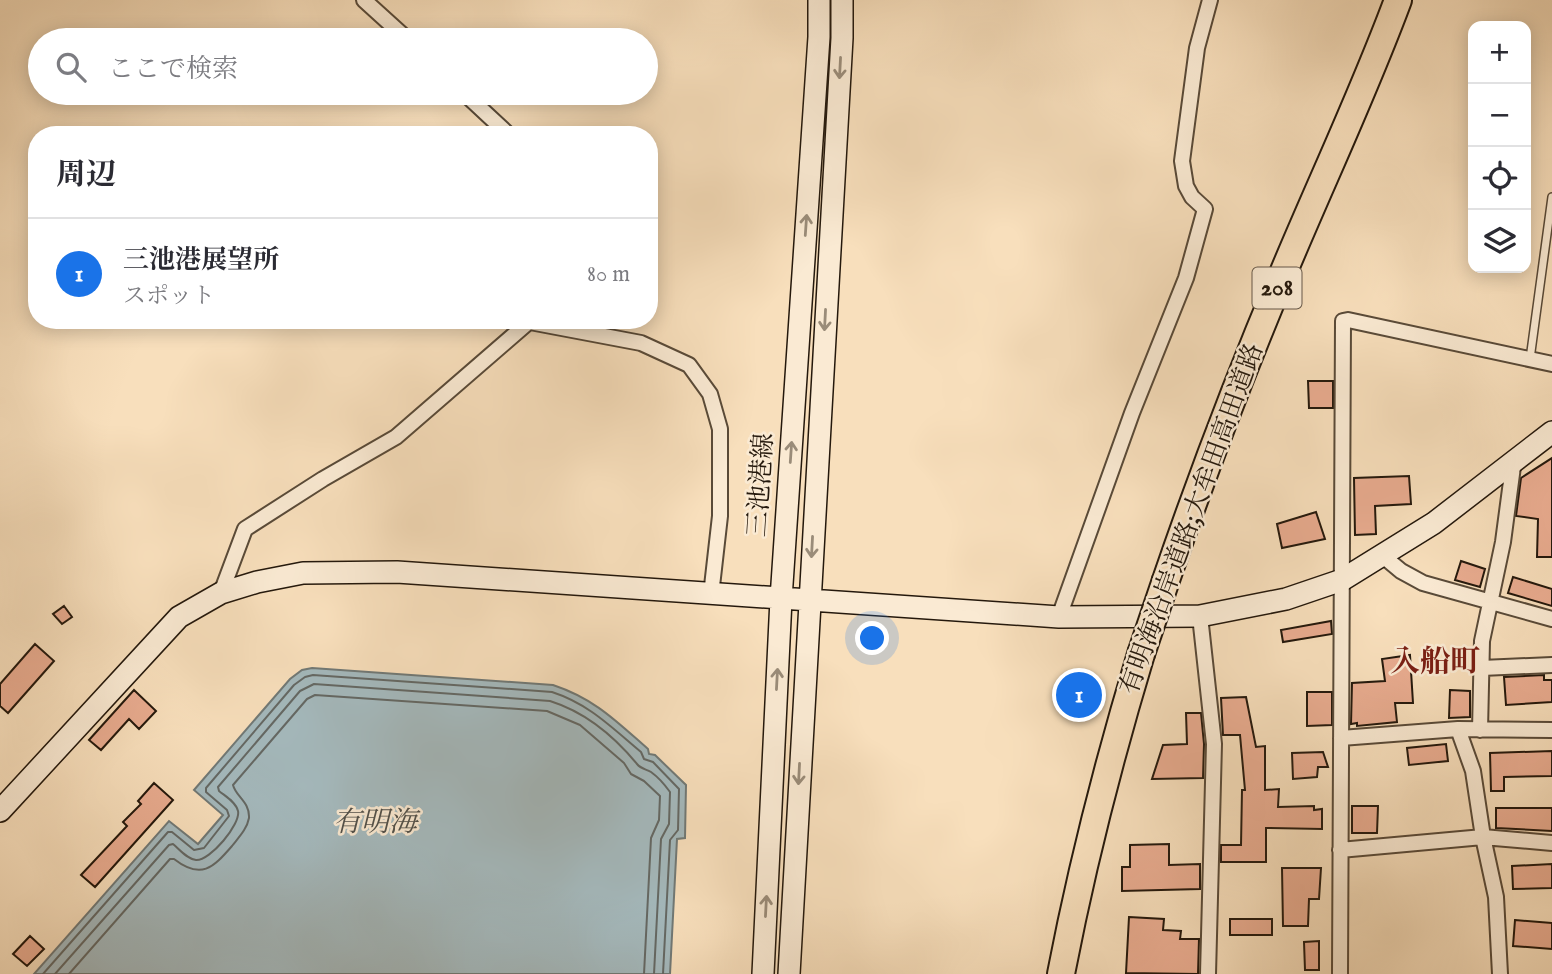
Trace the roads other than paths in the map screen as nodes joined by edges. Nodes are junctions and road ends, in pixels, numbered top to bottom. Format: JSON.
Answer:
{"nodes":[{"id":1,"x":365,"y":0,"type":"edge"},
{"id":2,"x":819,"y":0,"type":"edge"},
{"id":3,"x":842,"y":0,"type":"edge"},
{"id":4,"x":1210,"y":0,"type":"edge"},
{"id":5,"x":1398,"y":0,"type":"edge"},
{"id":6,"x":395,"y":28,"type":"edge"},
{"id":7,"x":477,"y":105,"type":"edge"},
{"id":8,"x":499,"y":126,"type":"edge"},
{"id":9,"x":1552,"y":197,"type":"edge"},
{"id":10,"x":522,"y":329,"type":"edge"},
{"id":11,"x":571,"y":329,"type":"edge"},
{"id":12,"x":1530,"y":359,"type":"junction"},
{"id":13,"x":1552,"y":364,"type":"edge"},
{"id":14,"x":1552,"y":432,"type":"edge"},
{"id":15,"x":1514,"y":459,"type":"junction"},
{"id":16,"x":1383,"y":556,"type":"junction"},
{"id":17,"x":1342,"y":580,"type":"junction"},
{"id":18,"x":221,"y":593,"type":"junction"},
{"id":19,"x":710,"y":595,"type":"junction"},
{"id":20,"x":781,"y":598,"type":"junction"},
{"id":21,"x":809,"y":601,"type":"junction"},
{"id":22,"x":1489,"y":601,"type":"junction"},
{"id":23,"x":1059,"y":617,"type":"junction"},
{"id":24,"x":1200,"y":617,"type":"junction"},
{"id":25,"x":1552,"y":619,"type":"edge"},
{"id":26,"x":1552,"y":665,"type":"edge"},
{"id":27,"x":1482,"y":668,"type":"junction"},
{"id":28,"x":1458,"y":729,"type":"junction"},
{"id":29,"x":1480,"y":730,"type":"junction"},
{"id":30,"x":1552,"y":730,"type":"edge"},
{"id":31,"x":1341,"y":738,"type":"junction"},
{"id":32,"x":0,"y":811,"type":"edge"},
{"id":33,"x":1483,"y":837,"type":"junction"},
{"id":34,"x":1552,"y":843,"type":"edge"},
{"id":35,"x":1340,"y":850,"type":"junction"},
{"id":36,"x":763,"y":974,"type":"edge"},
{"id":37,"x":789,"y":974,"type":"edge"},
{"id":38,"x":1061,"y":974,"type":"edge"},
{"id":39,"x":1208,"y":974,"type":"edge"},
{"id":40,"x":1340,"y":974,"type":"edge"},
{"id":41,"x":1500,"y":974,"type":"edge"}],
"edges":[{"from":1,"to":6,"type":"street"},
{"from":20,"to":2,"type":"main road","name":"三池港線","one_way":true},
{"from":3,"to":21,"type":"main road","name":"三池港線","one_way":true},
{"from":4,"to":23,"type":"street"},
{"from":5,"to":38,"type":"highway","name":"有明海沿岸道路;大牟田高田道路","number":"208","bridge":true},
{"from":7,"to":8,"type":"street"},
{"from":9,"to":12,"type":"lane"},
{"from":10,"to":18,"type":"street"},
{"from":11,"to":19,"type":"street"},
{"from":12,"to":13,"type":"street"},
{"from":12,"to":17,"type":"street"},
{"from":14,"to":15,"type":"main road"},
{"from":15,"to":16,"type":"main road"},
{"from":15,"to":22,"type":"street"},
{"from":16,"to":17,"type":"main road"},
{"from":16,"to":22,"type":"street"},
{"from":17,"to":24,"type":"main road"},
{"from":17,"to":31,"type":"street"},
{"from":18,"to":19,"type":"main road"},
{"from":18,"to":32,"type":"main road"},
{"from":19,"to":20,"type":"main road"},
{"from":20,"to":21,"type":"main road"},
{"from":36,"to":20,"type":"main road","name":"三池港線","one_way":true},
{"from":21,"to":23,"type":"main road"},
{"from":21,"to":37,"type":"main road","name":"三池港線","one_way":true},
{"from":22,"to":25,"type":"street"},
{"from":22,"to":27,"type":"street"},
{"from":23,"to":24,"type":"main road"},
{"from":24,"to":39,"type":"street"},
{"from":26,"to":27,"type":"street"},
{"from":27,"to":29,"type":"street"},
{"from":28,"to":29,"type":"street"},
{"from":28,"to":31,"type":"street"},
{"from":28,"to":33,"type":"street"},
{"from":29,"to":30,"type":"street"},
{"from":31,"to":35,"type":"street"},
{"from":33,"to":34,"type":"street"},
{"from":33,"to":35,"type":"street"},
{"from":33,"to":41,"type":"street"},
{"from":35,"to":40,"type":"street"}]}
